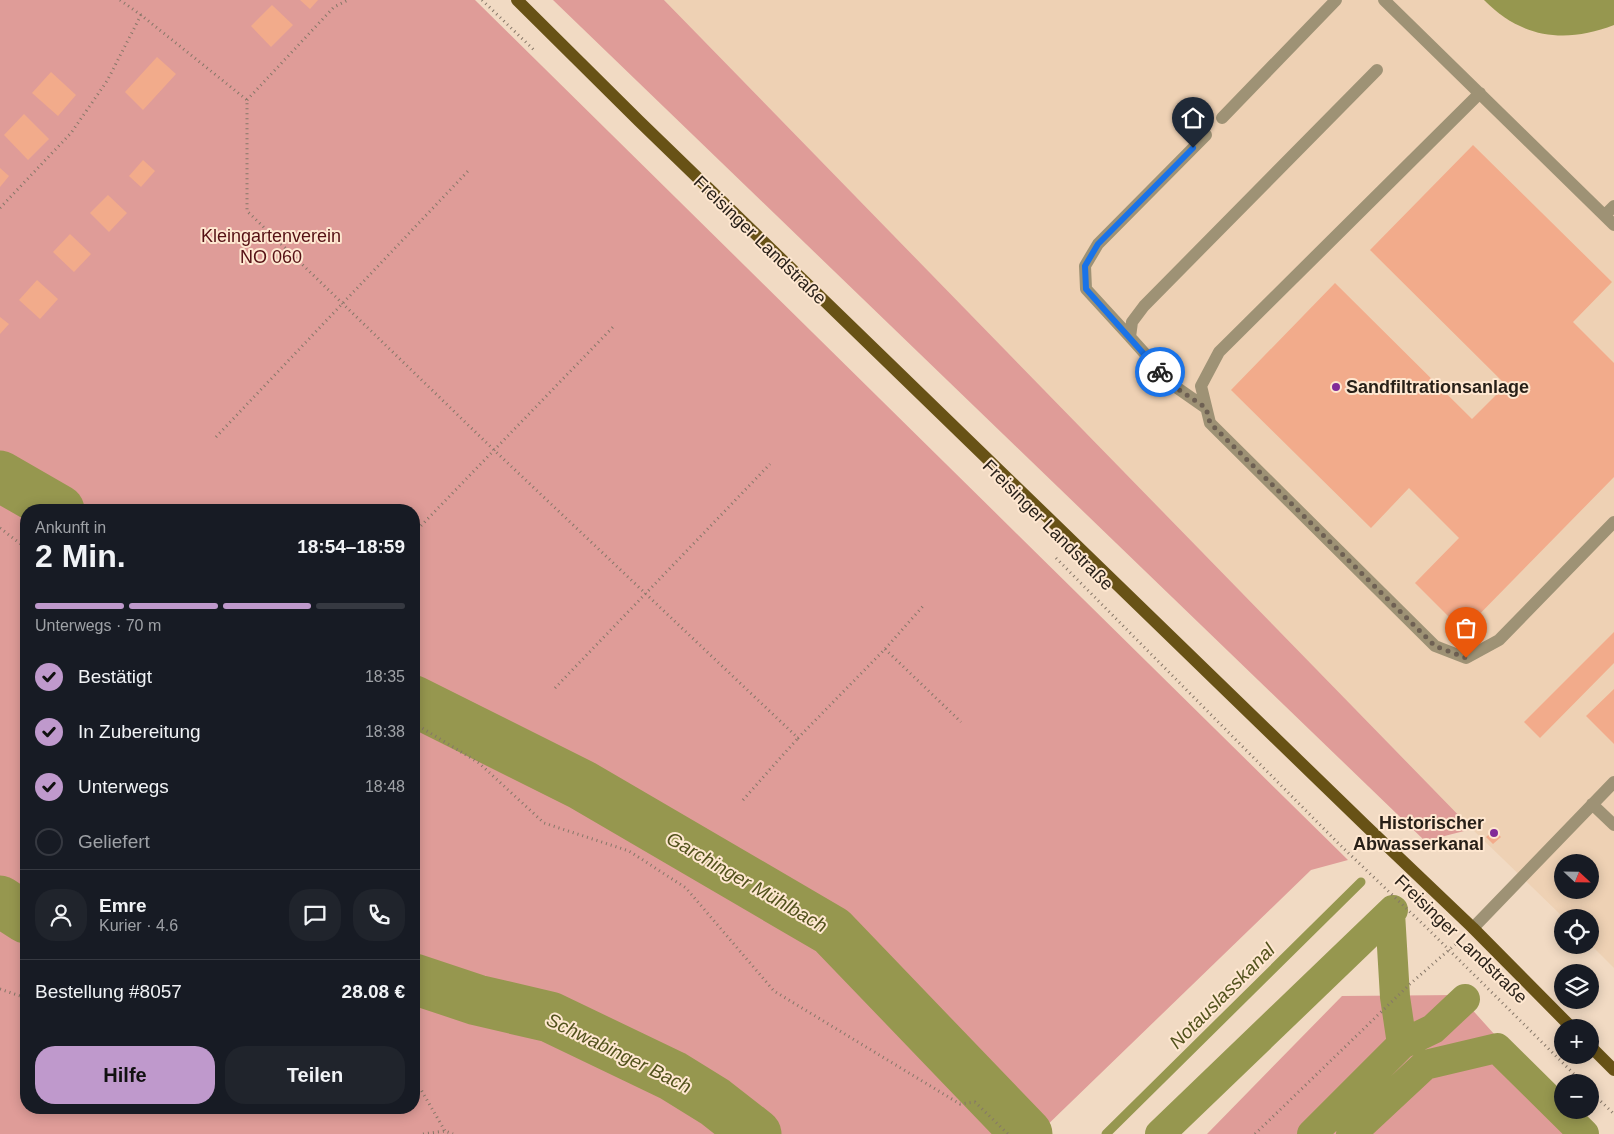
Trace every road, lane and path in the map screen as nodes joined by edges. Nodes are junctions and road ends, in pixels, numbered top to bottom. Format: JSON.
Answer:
{"nodes":[{"id":1,"x":120,"y":0,"type":"edge"},
{"id":2,"x":348,"y":0,"type":"edge"},
{"id":3,"x":482,"y":0,"type":"edge"},
{"id":4,"x":517,"y":0,"type":"edge"},
{"id":5,"x":1336,"y":0,"type":"edge"},
{"id":6,"x":1384,"y":0,"type":"edge"},
{"id":7,"x":141,"y":15,"type":"junction"},
{"id":8,"x":540,"y":55,"type":"dead end"},
{"id":9,"x":1377,"y":70,"type":"dead end"},
{"id":10,"x":1480,"y":93,"type":"junction"},
{"id":11,"x":247,"y":100,"type":"junction"},
{"id":12,"x":1222,"y":118,"type":"dead end"},
{"id":13,"x":1206,"y":135,"type":"dead end"},
{"id":14,"x":469,"y":170,"type":"dead end"},
{"id":15,"x":1614,"y":206,"type":"edge"},
{"id":16,"x":0,"y":208,"type":"edge"},
{"id":17,"x":1605,"y":215,"type":"junction"},
{"id":18,"x":1614,"y":224,"type":"edge"},
{"id":19,"x":342,"y":304,"type":"junction"},
{"id":20,"x":614,"y":326,"type":"dead end"},
{"id":21,"x":1130,"y":337,"type":"junction"},
{"id":22,"x":1206,"y":408,"type":"junction"},
{"id":23,"x":216,"y":437,"type":"dead end"},
{"id":24,"x":494,"y":450,"type":"junction"},
{"id":25,"x":770,"y":464,"type":"dead end"},
{"id":26,"x":1614,"y":522,"type":"edge"},
{"id":27,"x":420,"y":527,"type":"edge"},
{"id":28,"x":0,"y":528,"type":"edge"},
{"id":29,"x":20,"y":543,"type":"edge"},
{"id":30,"x":1054,"y":556,"type":"dead end"},
{"id":31,"x":646,"y":594,"type":"junction"},
{"id":32,"x":925,"y":604,"type":"dead end"},
{"id":33,"x":885,"y":649,"type":"junction"},
{"id":34,"x":556,"y":688,"type":"dead end"},
{"id":35,"x":960,"y":722,"type":"dead end"},
{"id":36,"x":420,"y":727,"type":"edge"},
{"id":37,"x":798,"y":738,"type":"junction"},
{"id":38,"x":1614,"y":782,"type":"edge"},
{"id":39,"x":743,"y":800,"type":"dead end"},
{"id":40,"x":1592,"y":804,"type":"junction"},
{"id":41,"x":1614,"y":826,"type":"edge"},
{"id":42,"x":1472,"y":928,"type":"junction"},
{"id":43,"x":1449,"y":951,"type":"junction"},
{"id":44,"x":0,"y":989,"type":"edge"},
{"id":45,"x":20,"y":996,"type":"edge"},
{"id":46,"x":1563,"y":1019,"type":"edge"},
{"id":47,"x":1599,"y":1055,"type":"edge"},
{"id":48,"x":1614,"y":1070,"type":"edge"},
{"id":49,"x":1574,"y":1074,"type":"edge"},
{"id":50,"x":420,"y":1088,"type":"edge"},
{"id":51,"x":1599,"y":1100,"type":"edge"},
{"id":52,"x":1614,"y":1114,"type":"edge"},
{"id":53,"x":445,"y":1131,"type":"junction"},
{"id":54,"x":423,"y":1134,"type":"edge"},
{"id":55,"x":453,"y":1134,"type":"edge"},
{"id":56,"x":1008,"y":1134,"type":"edge"},
{"id":57,"x":1255,"y":1134,"type":"edge"}],
"edges":[{"from":1,"to":7,"type":"path"},
{"from":2,"to":11,"type":"path"},
{"from":3,"to":8,"type":"path"},
{"from":4,"to":42,"type":"main road","name":"Freisinger Landstraße"},
{"from":5,"to":12,"type":"lane"},
{"from":6,"to":10,"type":"lane"},
{"from":7,"to":11,"type":"path"},
{"from":7,"to":16,"type":"path"},
{"from":9,"to":21,"type":"lane"},
{"from":10,"to":17,"type":"lane"},
{"from":10,"to":22,"type":"lane"},
{"from":11,"to":19,"type":"path"},
{"from":13,"to":21,"type":"lane"},
{"from":14,"to":19,"type":"path"},
{"from":15,"to":17,"type":"lane"},
{"from":17,"to":18,"type":"lane"},
{"from":19,"to":23,"type":"path"},
{"from":19,"to":24,"type":"path"},
{"from":20,"to":24,"type":"path"},
{"from":21,"to":22,"type":"lane"},
{"from":22,"to":26,"type":"lane"},
{"from":24,"to":27,"type":"path"},
{"from":24,"to":31,"type":"path"},
{"from":25,"to":31,"type":"path"},
{"from":28,"to":29,"type":"path"},
{"from":30,"to":43,"type":"path","name":"Freisinger Landstraße"},
{"from":31,"to":34,"type":"path"},
{"from":31,"to":37,"type":"path"},
{"from":32,"to":33,"type":"path"},
{"from":33,"to":35,"type":"path"},
{"from":33,"to":37,"type":"path"},
{"from":36,"to":56,"type":"path"},
{"from":37,"to":39,"type":"path"},
{"from":38,"to":40,"type":"lane"},
{"from":40,"to":41,"type":"lane"},
{"from":40,"to":42,"type":"lane"},
{"from":42,"to":46,"type":"main road","name":"Freisinger Landstraße"},
{"from":43,"to":49,"type":"path","name":"Freisinger Landstraße"},
{"from":43,"to":57,"type":"path"},
{"from":44,"to":45,"type":"path"},
{"from":47,"to":48,"type":"main road"},
{"from":50,"to":53,"type":"path"},
{"from":51,"to":52,"type":"path"},
{"from":53,"to":54,"type":"path"},
{"from":53,"to":55,"type":"path"}]}
